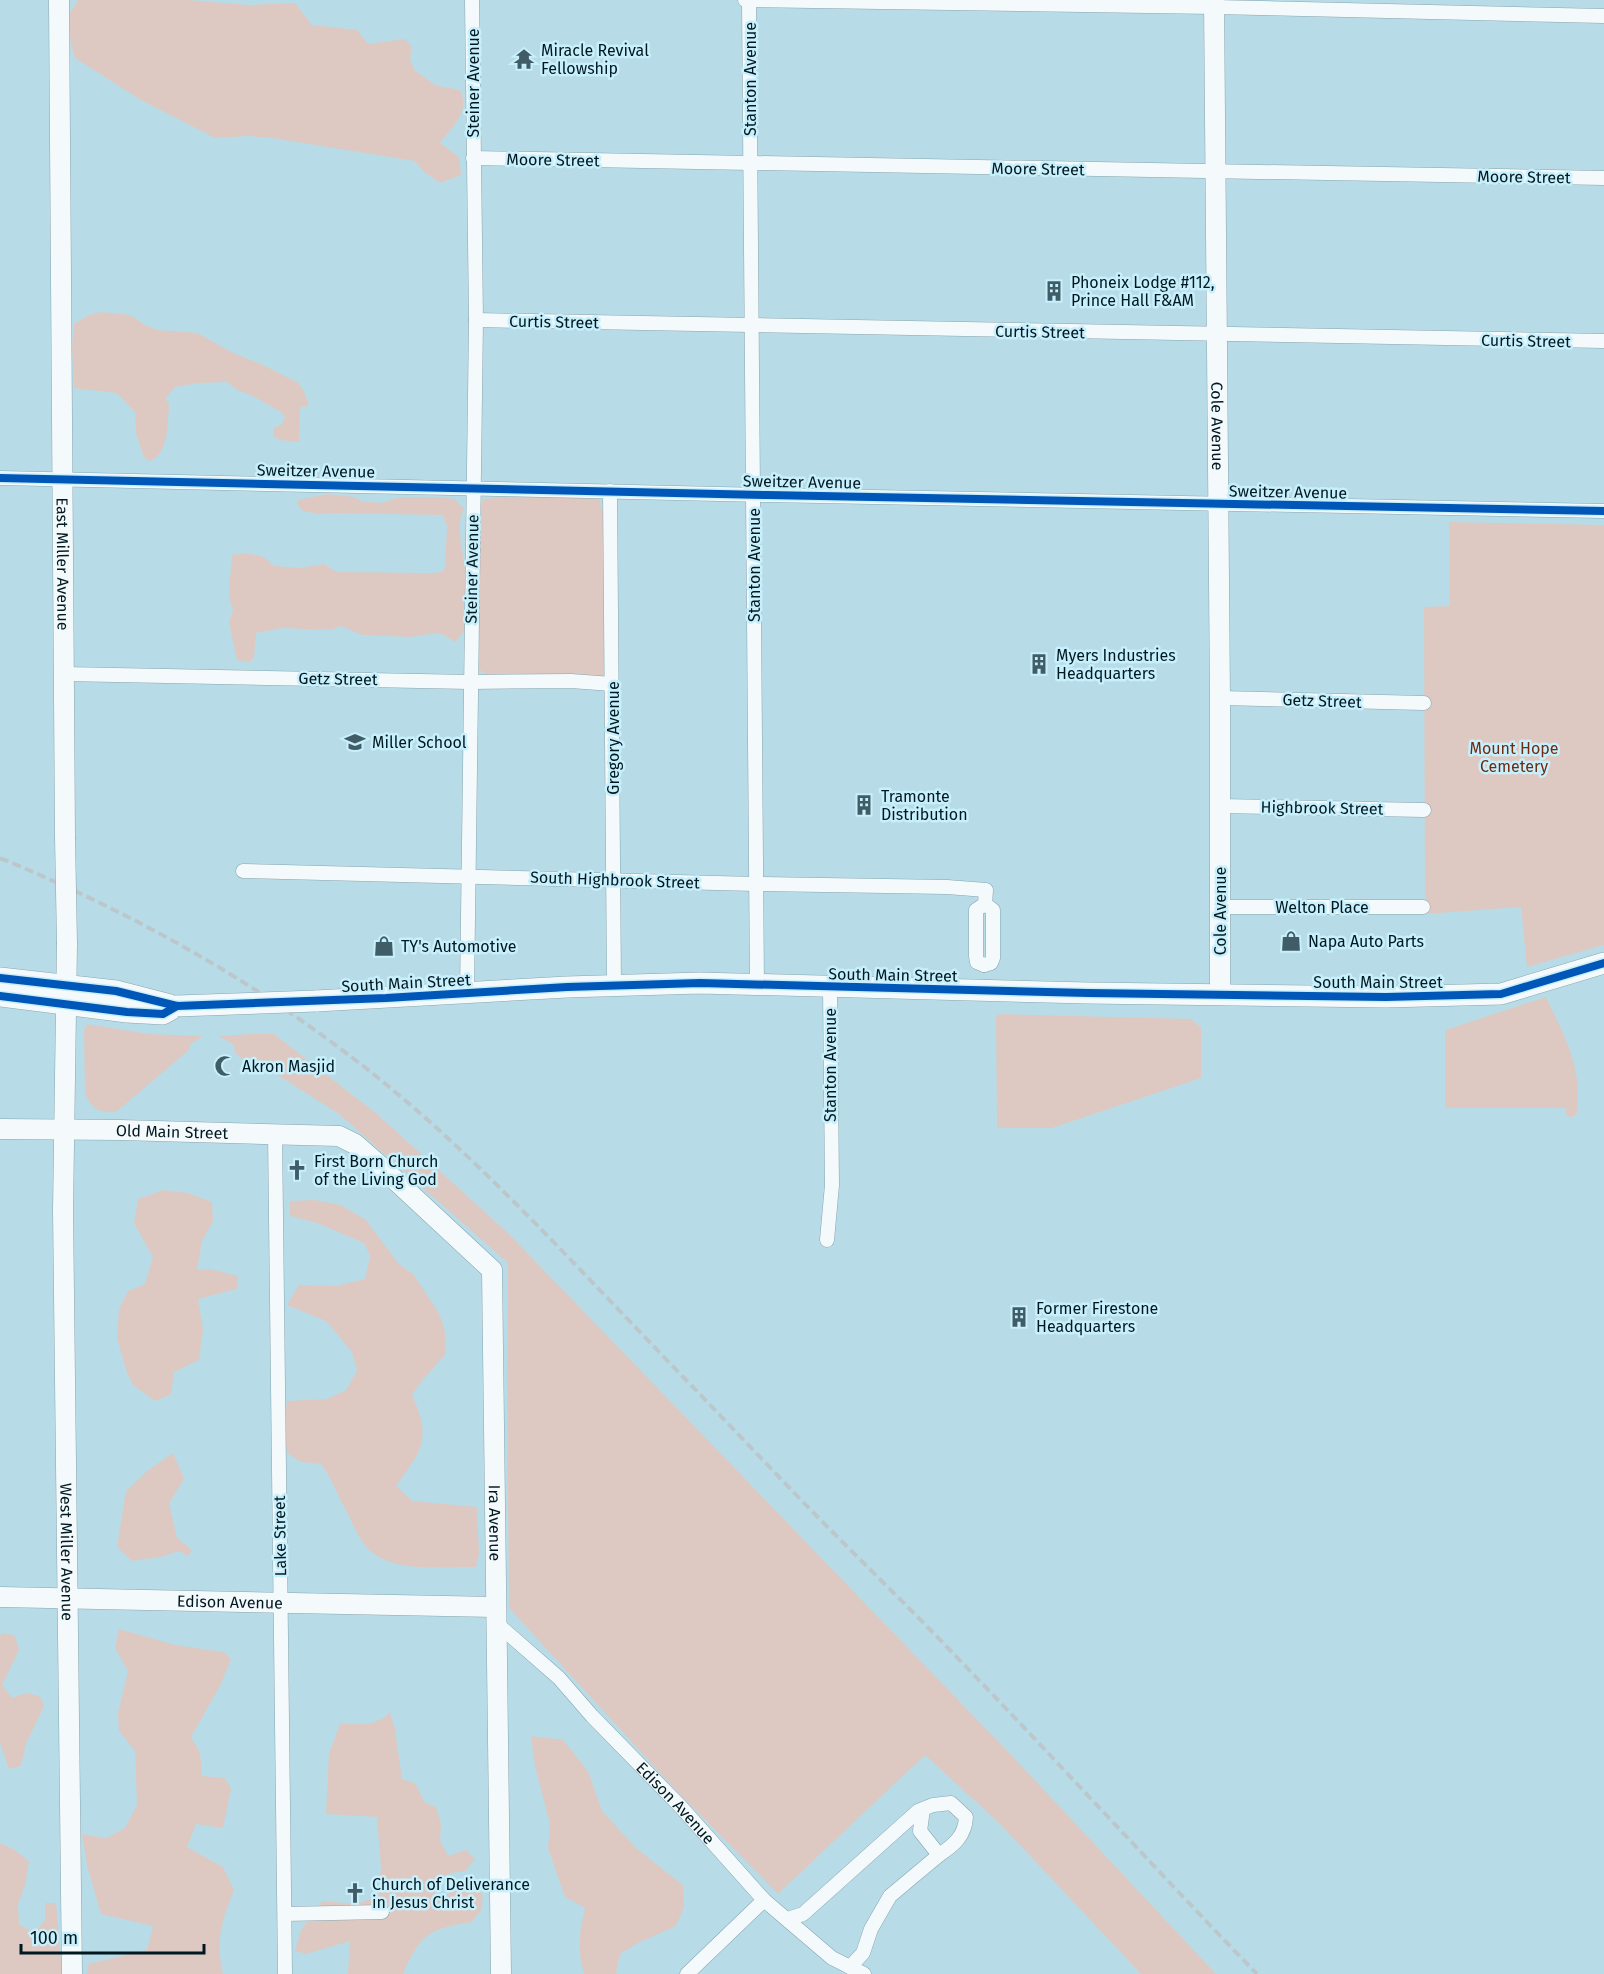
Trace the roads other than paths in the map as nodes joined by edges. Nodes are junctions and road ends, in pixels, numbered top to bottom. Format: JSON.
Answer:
{"nodes":[{"id":1,"x":59,"y":0,"type":"edge"},
{"id":2,"x":472,"y":0,"type":"edge"},
{"id":3,"x":748,"y":0,"type":"edge"},
{"id":4,"x":1214,"y":4,"type":"edge"},
{"id":5,"x":1604,"y":16,"type":"edge"},
{"id":6,"x":473,"y":158,"type":"junction"},
{"id":7,"x":750,"y":163,"type":"junction"},
{"id":8,"x":1216,"y":171,"type":"junction"},
{"id":9,"x":1604,"y":178,"type":"edge"},
{"id":10,"x":476,"y":320,"type":"junction"},
{"id":11,"x":752,"y":326,"type":"junction"},
{"id":12,"x":1217,"y":334,"type":"junction"},
{"id":13,"x":1604,"y":341,"type":"edge"},
{"id":14,"x":0,"y":478,"type":"edge"},
{"id":15,"x":63,"y":479,"type":"junction"},
{"id":16,"x":474,"y":487,"type":"junction"},
{"id":17,"x":610,"y":491,"type":"junction"},
{"id":18,"x":753,"y":495,"type":"junction"},
{"id":19,"x":1218,"y":504,"type":"junction"},
{"id":20,"x":1604,"y":511,"type":"edge"},
{"id":21,"x":64,"y":674,"type":"junction"},
{"id":22,"x":470,"y":682,"type":"junction"},
{"id":23,"x":612,"y":684,"type":"junction"},
{"id":24,"x":1220,"y":698,"type":"junction"},
{"id":25,"x":1424,"y":703,"type":"dead end"},
{"id":26,"x":1220,"y":806,"type":"junction"},
{"id":27,"x":1424,"y":810,"type":"dead end"},
{"id":28,"x":243,"y":871,"type":"dead end"},
{"id":29,"x":469,"y":877,"type":"junction"},
{"id":30,"x":613,"y":880,"type":"junction"},
{"id":31,"x":756,"y":884,"type":"junction"},
{"id":32,"x":1221,"y":907,"type":"junction"},
{"id":33,"x":1424,"y":908,"type":"dead end"},
{"id":34,"x":1604,"y":963,"type":"edge"},
{"id":35,"x":0,"y":978,"type":"edge"},
{"id":36,"x":614,"y":986,"type":"junction"},
{"id":37,"x":756,"y":986,"type":"junction"},
{"id":38,"x":830,"y":987,"type":"junction"},
{"id":39,"x":983,"y":990,"type":"junction"},
{"id":40,"x":467,"y":993,"type":"junction"},
{"id":41,"x":67,"y":995,"type":"junction"},
{"id":42,"x":1220,"y":995,"type":"junction"},
{"id":43,"x":0,"y":996,"type":"edge"},
{"id":44,"x":0,"y":1129,"type":"edge"},
{"id":45,"x":63,"y":1129,"type":"junction"},
{"id":46,"x":274,"y":1133,"type":"junction"},
{"id":47,"x":345,"y":1138,"type":"joint"},
{"id":48,"x":827,"y":1240,"type":"dead end"},
{"id":49,"x":0,"y":1597,"type":"edge"},
{"id":50,"x":66,"y":1598,"type":"junction"},
{"id":51,"x":281,"y":1603,"type":"junction"},
{"id":52,"x":495,"y":1614,"type":"junction"},
{"id":53,"x":923,"y":1809,"type":"junction"},
{"id":54,"x":939,"y":1855,"type":"junction"},
{"id":55,"x":764,"y":1900,"type":"junction"},
{"id":56,"x":382,"y":1912,"type":"dead end"},
{"id":57,"x":285,"y":1914,"type":"junction"},
{"id":58,"x":788,"y":1919,"type":"junction"},
{"id":59,"x":850,"y":1967,"type":"junction"},
{"id":60,"x":72,"y":1974,"type":"edge"},
{"id":61,"x":285,"y":1974,"type":"edge"},
{"id":62,"x":501,"y":1974,"type":"edge"},
{"id":63,"x":687,"y":1974,"type":"edge"},
{"id":64,"x":864,"y":1974,"type":"edge"}],
"edges":[{"from":1,"to":15,"type":"main road","name":"East Miller Avenue"},
{"from":2,"to":6,"type":"street","name":"Steiner Avenue"},
{"from":3,"to":4,"type":"street"},
{"from":3,"to":7,"type":"street","name":"Stanton Avenue"},
{"from":4,"to":5,"type":"street"},
{"from":4,"to":8,"type":"main road","name":"Cole Avenue"},
{"from":6,"to":7,"type":"street","name":"Moore Street"},
{"from":6,"to":10,"type":"street","name":"Steiner Avenue"},
{"from":7,"to":8,"type":"street","name":"Moore Street"},
{"from":7,"to":11,"type":"street","name":"Stanton Avenue"},
{"from":8,"to":9,"type":"street","name":"Moore Street"},
{"from":8,"to":12,"type":"main road","name":"Cole Avenue"},
{"from":10,"to":11,"type":"street","name":"Curtis Street"},
{"from":10,"to":16,"type":"street","name":"Steiner Avenue"},
{"from":11,"to":12,"type":"street","name":"Curtis Street"},
{"from":11,"to":18,"type":"street","name":"Stanton Avenue"},
{"from":12,"to":13,"type":"street","name":"Curtis Street"},
{"from":12,"to":19,"type":"main road","name":"Cole Avenue"},
{"from":14,"to":15,"type":"street","name":"Sweitzer Avenue"},
{"from":15,"to":16,"type":"street","name":"Sweitzer Avenue"},
{"from":15,"to":21,"type":"main road","name":"East Miller Avenue"},
{"from":16,"to":17,"type":"street","name":"Sweitzer Avenue"},
{"from":16,"to":22,"type":"street","name":"Steiner Avenue"},
{"from":17,"to":18,"type":"street","name":"Sweitzer Avenue"},
{"from":17,"to":23,"type":"street","name":"Gregory Avenue"},
{"from":18,"to":19,"type":"street","name":"Sweitzer Avenue"},
{"from":18,"to":31,"type":"street","name":"Stanton Avenue"},
{"from":19,"to":20,"type":"street","name":"Sweitzer Avenue"},
{"from":19,"to":24,"type":"main road","name":"Cole Avenue"},
{"from":21,"to":22,"type":"street","name":"Getz Street"},
{"from":21,"to":41,"type":"main road","name":"East Miller Avenue","bridge":true},
{"from":22,"to":23,"type":"street","name":"Getz Street"},
{"from":22,"to":29,"type":"street","name":"Steiner Avenue"},
{"from":23,"to":30,"type":"street","name":"Gregory Avenue"},
{"from":24,"to":25,"type":"street","name":"Getz Street"},
{"from":24,"to":26,"type":"main road","name":"Cole Avenue"},
{"from":26,"to":27,"type":"street","name":"Highbrook Street"},
{"from":26,"to":32,"type":"main road","name":"Cole Avenue"},
{"from":28,"to":29,"type":"street","name":"South Highbrook Street"},
{"from":29,"to":30,"type":"street","name":"South Highbrook Street"},
{"from":29,"to":40,"type":"street","name":"Steiner Avenue"},
{"from":30,"to":31,"type":"street","name":"South Highbrook Street"},
{"from":30,"to":36,"type":"street","name":"Gregory Avenue"},
{"from":31,"to":37,"type":"street","name":"Stanton Avenue"},
{"from":31,"to":39,"type":"street","name":"South Highbrook Street"},
{"from":32,"to":33,"type":"street","name":"Welton Place"},
{"from":32,"to":42,"type":"main road","name":"Cole Avenue"},
{"from":34,"to":42,"type":"main road","name":"South Main Street"},
{"from":35,"to":41,"type":"main road","name":"South Main Street"},
{"from":36,"to":37,"type":"main road","name":"South Main Street"},
{"from":36,"to":40,"type":"main road","name":"South Main Street"},
{"from":37,"to":38,"type":"main road","name":"South Main Street"},
{"from":38,"to":39,"type":"main road","name":"South Main Street"},
{"from":38,"to":48,"type":"street","name":"Stanton Avenue"},
{"from":39,"to":42,"type":"main road","name":"South Main Street"},
{"from":40,"to":41,"type":"main road","name":"South Main Street","bridge":true},
{"from":41,"to":43,"type":"main road","name":"South Main Street"},
{"from":41,"to":45,"type":"main road","name":"East Miller Avenue"},
{"from":44,"to":45,"type":"main road","name":"Old Main Street"},
{"from":45,"to":46,"type":"main road","name":"Old Main Street"},
{"from":45,"to":50,"type":"main road","name":"West Miller Avenue"},
{"from":46,"to":47,"type":"main road","name":"Old Main Street"},
{"from":46,"to":51,"type":"street","name":"Lake Street"},
{"from":47,"to":52,"type":"main road","name":"Ira Avenue"},
{"from":49,"to":50,"type":"main road","name":"Edison Avenue"},
{"from":50,"to":51,"type":"main road","name":"Edison Avenue"},
{"from":50,"to":60,"type":"main road","name":"West Miller Avenue"},
{"from":51,"to":52,"type":"main road","name":"Edison Avenue"},
{"from":51,"to":57,"type":"street","name":"Lake Street"},
{"from":52,"to":55,"type":"street","name":"Edison Avenue"},
{"from":52,"to":62,"type":"main road","name":"Ira Avenue"},
{"from":53,"to":54,"type":"street"},
{"from":53,"to":54,"type":"street"},
{"from":53,"to":58,"type":"street"},
{"from":54,"to":59,"type":"street"},
{"from":55,"to":58,"type":"street","name":"Edison Avenue"},
{"from":55,"to":63,"type":"street"},
{"from":56,"to":57,"type":"street"},
{"from":57,"to":61,"type":"street","name":"Lake Street"},
{"from":58,"to":59,"type":"street","name":"Edison Avenue"},
{"from":59,"to":64,"type":"street","name":"Edison Avenue"}]}
